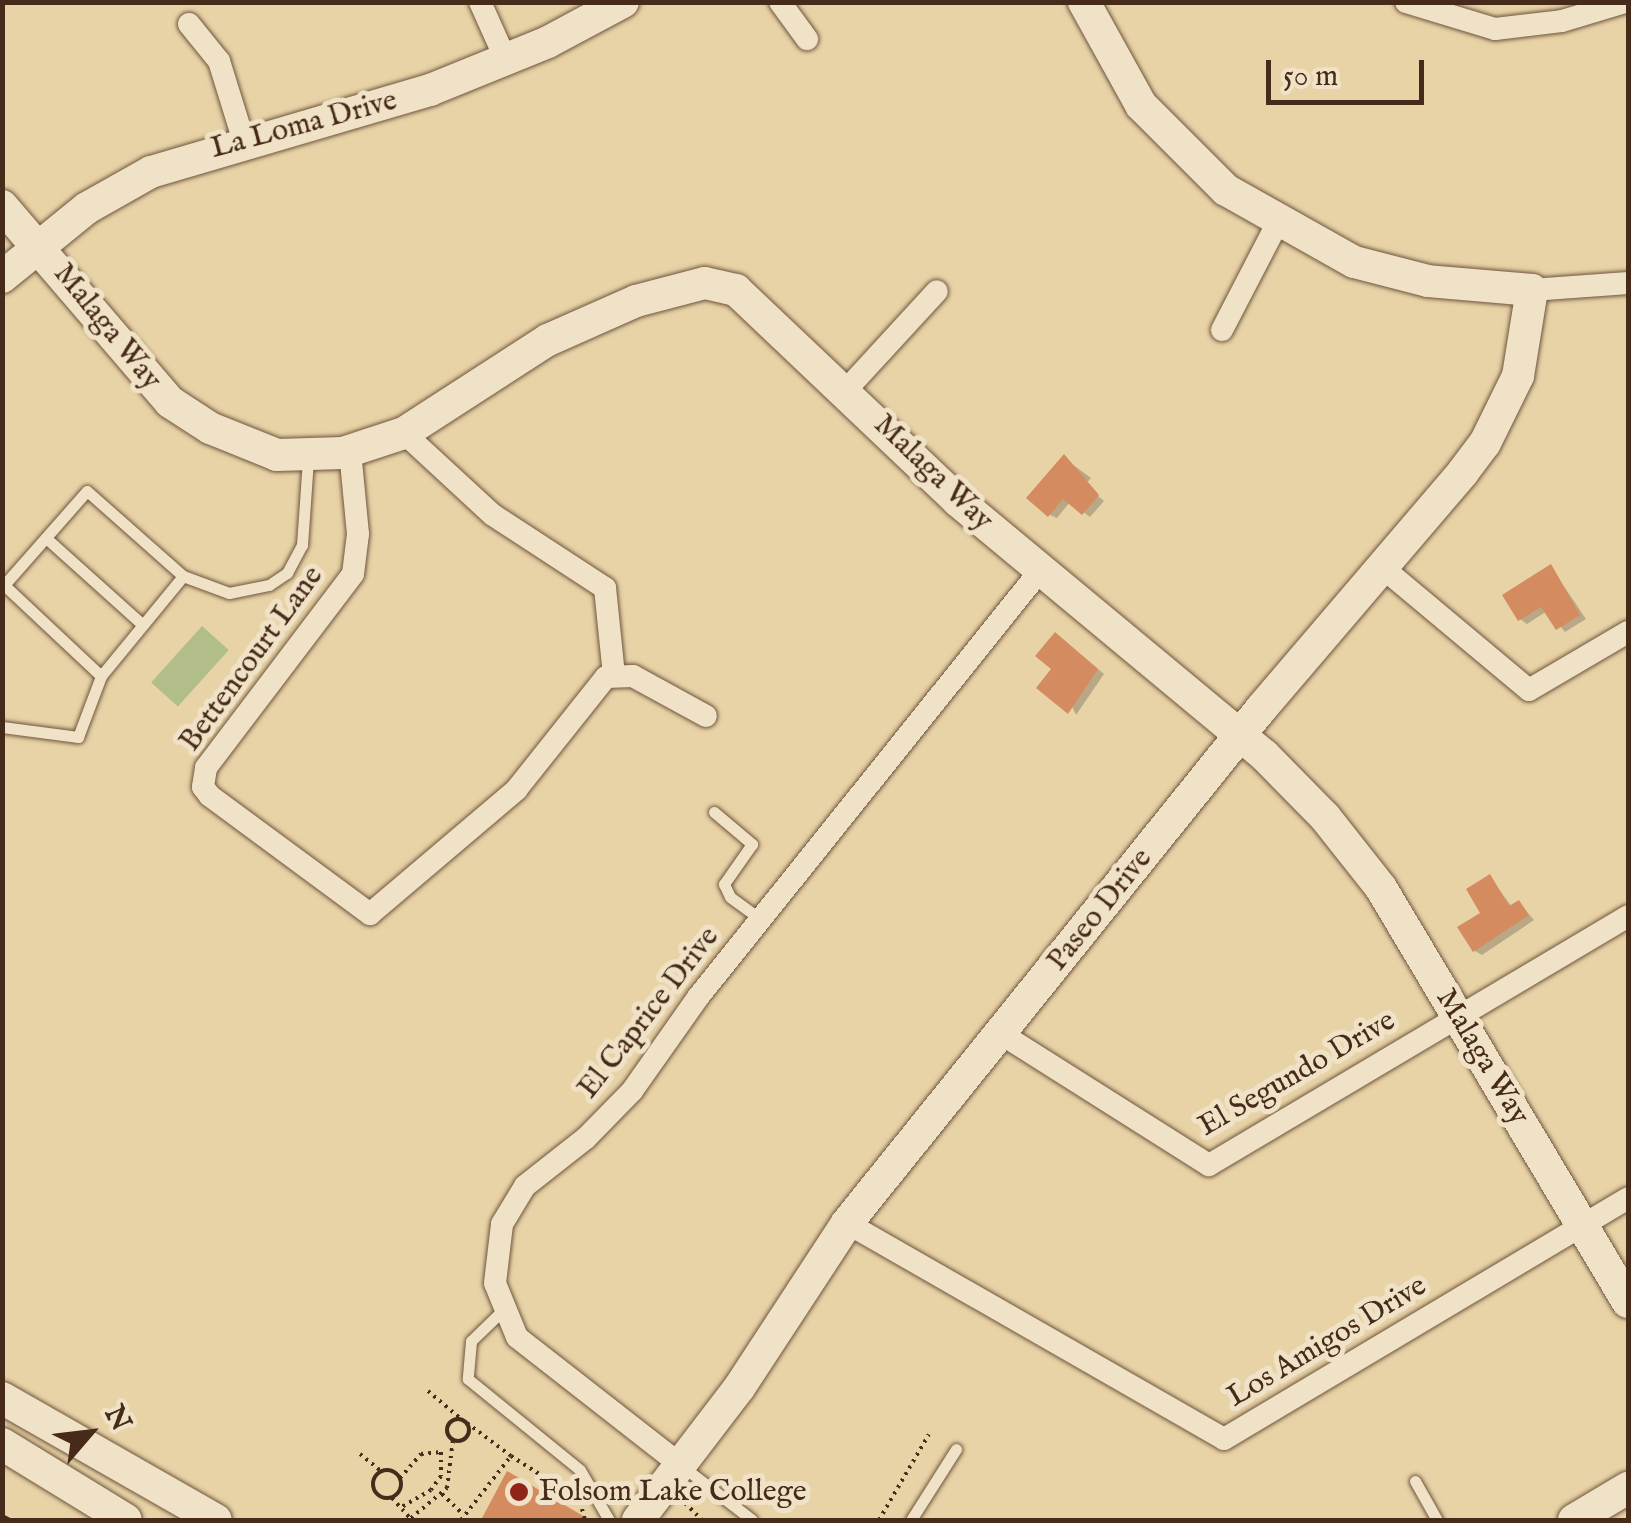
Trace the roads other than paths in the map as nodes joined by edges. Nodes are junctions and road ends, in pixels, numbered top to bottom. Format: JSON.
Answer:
{"nodes":[{"id":1,"x":480,"y":2,"type":"edge"},
{"id":2,"x":624,"y":2,"type":"edge"},
{"id":3,"x":780,"y":2,"type":"edge"},
{"id":4,"x":1084,"y":2,"type":"edge"},
{"id":5,"x":1406,"y":2,"type":"edge"},
{"id":6,"x":1626,"y":2,"type":"edge"},
{"id":7,"x":188,"y":24,"type":"dead end"},
{"id":8,"x":807,"y":40,"type":"dead end"},
{"id":9,"x":506,"y":60,"type":"junction"},
{"id":10,"x":244,"y":142,"type":"junction"},
{"id":11,"x":2,"y":206,"type":"edge"},
{"id":12,"x":1278,"y":222,"type":"junction"},
{"id":13,"x":39,"y":246,"type":"junction"},
{"id":14,"x":2,"y":277,"type":"edge"},
{"id":15,"x":1628,"y":284,"type":"edge"},
{"id":16,"x":1532,"y":290,"type":"junction"},
{"id":17,"x":936,"y":291,"type":"dead end"},
{"id":18,"x":1222,"y":330,"type":"dead end"},
{"id":19,"x":846,"y":390,"type":"junction"},
{"id":20,"x":404,"y":433,"type":"junction"},
{"id":21,"x":350,"y":451,"type":"junction"},
{"id":22,"x":308,"y":456,"type":"junction"},
{"id":23,"x":46,"y":538,"type":"junction"},
{"id":24,"x":2,"y":566,"type":"edge"},
{"id":25,"x":1383,"y":568,"type":"junction"},
{"id":26,"x":1039,"y":572,"type":"junction"},
{"id":27,"x":13,"y":575,"type":"junction"},
{"id":28,"x":184,"y":576,"type":"junction"},
{"id":29,"x":143,"y":625,"type":"junction"},
{"id":30,"x":1628,"y":632,"type":"edge"},
{"id":31,"x":614,"y":675,"type":"junction"},
{"id":32,"x":102,"y":676,"type":"junction"},
{"id":33,"x":706,"y":716,"type":"dead end"},
{"id":34,"x":2,"y":727,"type":"edge"},
{"id":35,"x":1241,"y":735,"type":"junction"},
{"id":36,"x":714,"y":812,"type":"dead end"},
{"id":37,"x":1628,"y":916,"type":"edge"},
{"id":38,"x":760,"y":919,"type":"junction"},
{"id":39,"x":1457,"y":1016,"type":"junction"},
{"id":40,"x":1000,"y":1033,"type":"junction"},
{"id":41,"x":1628,"y":1198,"type":"edge"},
{"id":42,"x":847,"y":1223,"type":"junction"},
{"id":43,"x":1583,"y":1226,"type":"junction"},
{"id":44,"x":1628,"y":1302,"type":"edge"},
{"id":45,"x":502,"y":1311,"type":"junction"},
{"id":46,"x":2,"y":1398,"type":"edge"},
{"id":47,"x":2,"y":1444,"type":"edge"},
{"id":48,"x":956,"y":1449,"type":"dead end"},
{"id":49,"x":680,"y":1481,"type":"junction"},
{"id":50,"x":1415,"y":1481,"type":"dead end"},
{"id":51,"x":1628,"y":1488,"type":"edge"},
{"id":52,"x":126,"y":1520,"type":"edge"},
{"id":53,"x":216,"y":1520,"type":"edge"},
{"id":54,"x":608,"y":1520,"type":"edge"},
{"id":55,"x":638,"y":1520,"type":"edge"},
{"id":56,"x":752,"y":1520,"type":"edge"},
{"id":57,"x":911,"y":1520,"type":"edge"},
{"id":58,"x":1437,"y":1520,"type":"edge"},
{"id":59,"x":1574,"y":1520,"type":"edge"}],
"edges":[{"from":1,"to":9,"type":"street"},
{"from":2,"to":9,"type":"street","name":"La Loma Drive"},
{"from":3,"to":8,"type":"street"},
{"from":4,"to":12,"type":"street"},
{"from":5,"to":6,"type":"street"},
{"from":7,"to":10,"type":"street"},
{"from":9,"to":10,"type":"street","name":"La Loma Drive"},
{"from":10,"to":13,"type":"street","name":"La Loma Drive"},
{"from":11,"to":13,"type":"street","name":"Malaga Way"},
{"from":12,"to":16,"type":"street"},
{"from":12,"to":18,"type":"street"},
{"from":13,"to":14,"type":"street","name":"La Loma Drive"},
{"from":13,"to":22,"type":"street","name":"Malaga Way"},
{"from":15,"to":16,"type":"street"},
{"from":16,"to":25,"type":"street","name":"Paseo Drive"},
{"from":17,"to":19,"type":"street"},
{"from":19,"to":20,"type":"street","name":"Malaga Way"},
{"from":19,"to":26,"type":"street","name":"Malaga Way"},
{"from":20,"to":21,"type":"street","name":"Malaga Way"},
{"from":20,"to":31,"type":"street"},
{"from":21,"to":22,"type":"street","name":"Malaga Way"},
{"from":21,"to":31,"type":"street","name":"Bettencourt Lane"},
{"from":22,"to":28,"type":"lane"},
{"from":23,"to":27,"type":"lane"},
{"from":23,"to":28,"type":"lane"},
{"from":23,"to":29,"type":"lane"},
{"from":24,"to":27,"type":"lane"},
{"from":25,"to":30,"type":"street"},
{"from":25,"to":35,"type":"street","name":"Paseo Drive"},
{"from":26,"to":35,"type":"street","name":"Malaga Way"},
{"from":26,"to":38,"type":"street","name":"El Caprice Drive"},
{"from":27,"to":32,"type":"lane"},
{"from":28,"to":29,"type":"lane"},
{"from":29,"to":32,"type":"lane"},
{"from":31,"to":33,"type":"street"},
{"from":32,"to":34,"type":"lane"},
{"from":35,"to":39,"type":"street","name":"Malaga Way"},
{"from":35,"to":40,"type":"street","name":"Paseo Drive"},
{"from":36,"to":38,"type":"lane"},
{"from":37,"to":39,"type":"street","name":"El Segundo Drive"},
{"from":38,"to":45,"type":"street","name":"El Caprice Drive"},
{"from":39,"to":40,"type":"street","name":"El Segundo Drive"},
{"from":39,"to":43,"type":"street","name":"Malaga Way"},
{"from":40,"to":42,"type":"street","name":"Paseo Drive"},
{"from":41,"to":43,"type":"street","name":"Los Amigos Drive"},
{"from":42,"to":43,"type":"street","name":"Los Amigos Drive"},
{"from":42,"to":49,"type":"street","name":"Paseo Drive"},
{"from":43,"to":44,"type":"street","name":"Malaga Way"},
{"from":45,"to":49,"type":"street","name":"El Caprice Drive"},
{"from":45,"to":54,"type":"lane"},
{"from":46,"to":53,"type":"street"},
{"from":47,"to":52,"type":"street"},
{"from":48,"to":57,"type":"lane"},
{"from":49,"to":55,"type":"street","name":"Paseo Drive"},
{"from":49,"to":56,"type":"lane"},
{"from":50,"to":58,"type":"lane"},
{"from":51,"to":59,"type":"street"}]}
